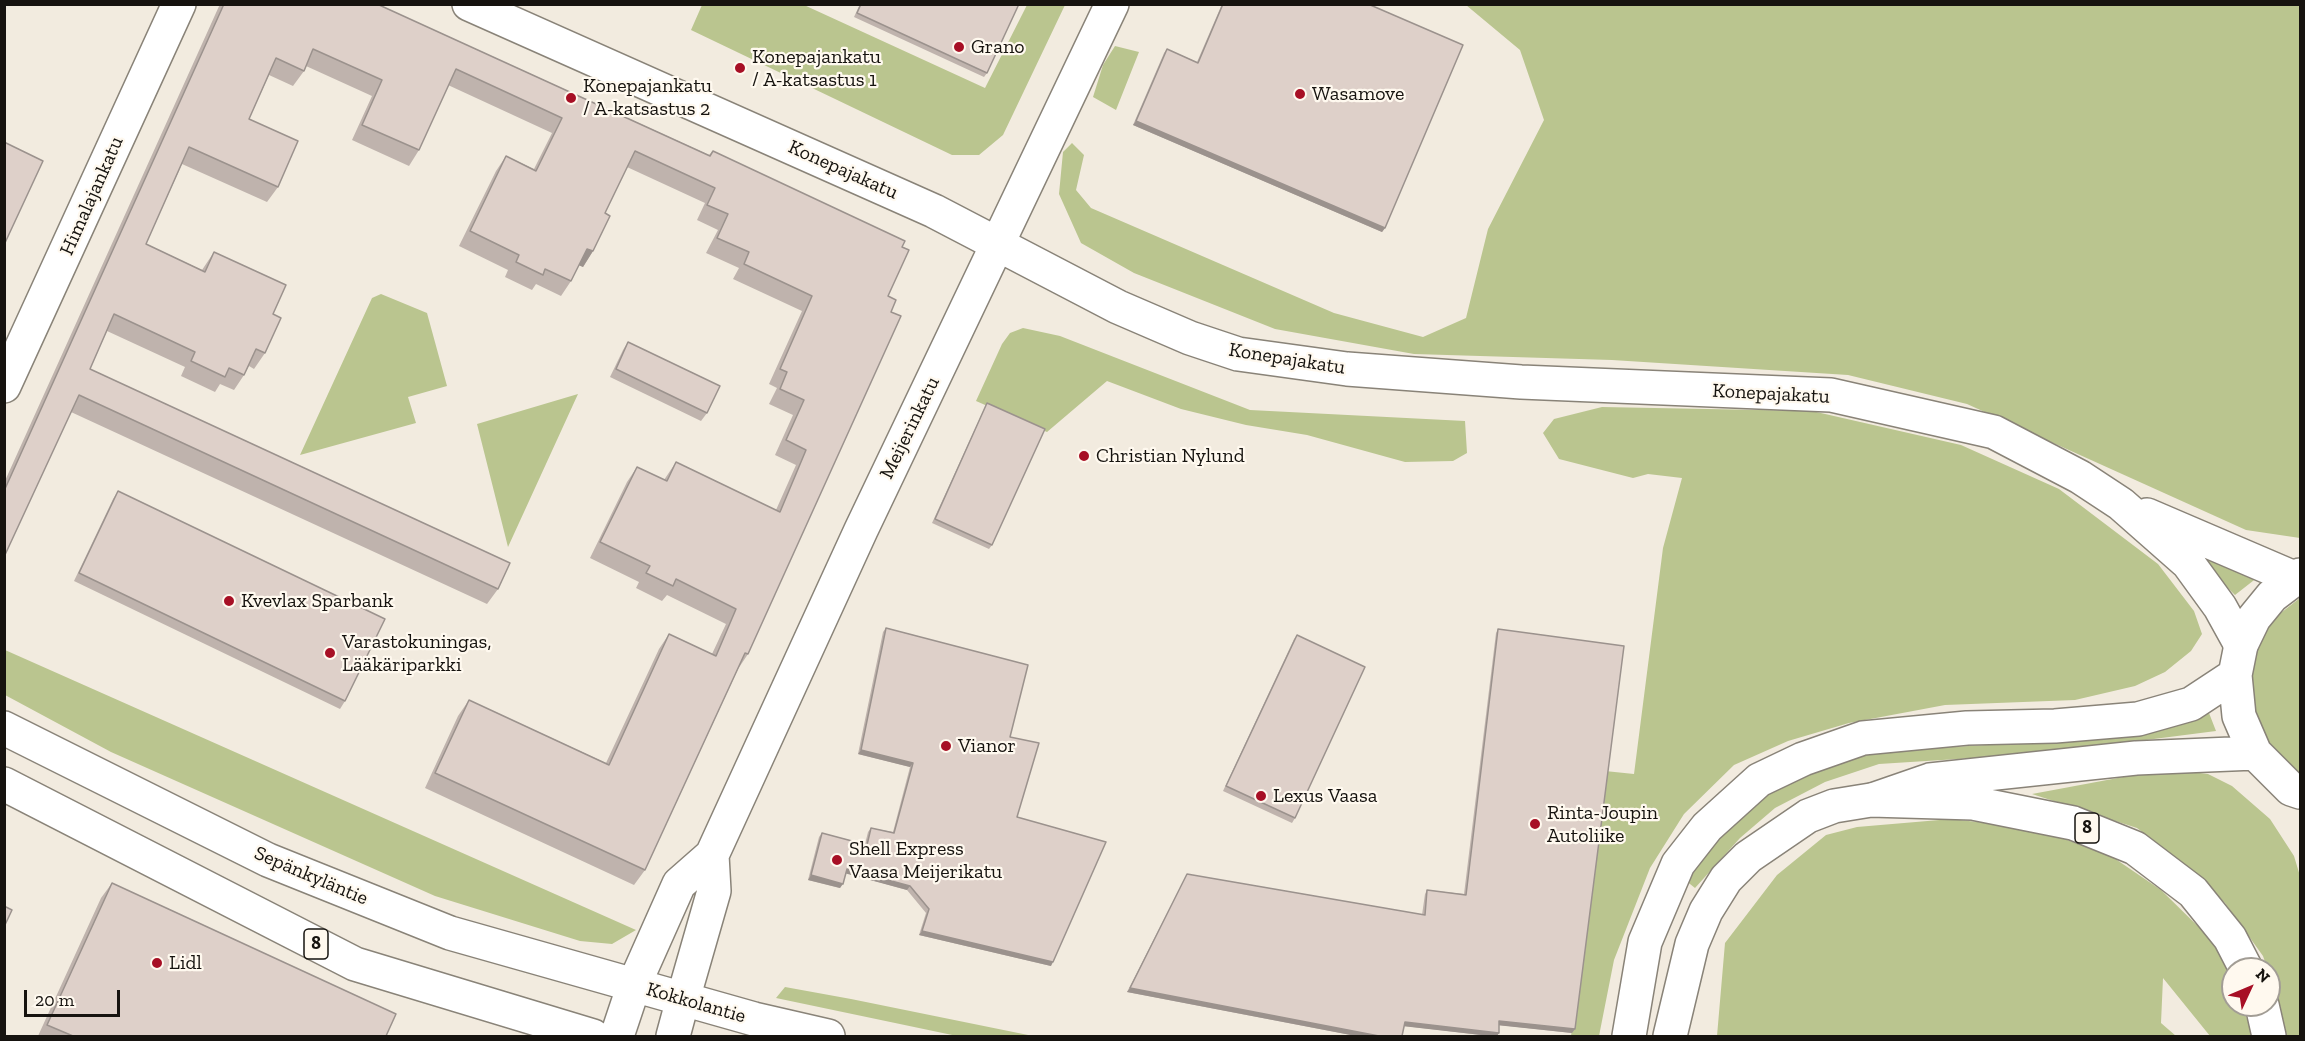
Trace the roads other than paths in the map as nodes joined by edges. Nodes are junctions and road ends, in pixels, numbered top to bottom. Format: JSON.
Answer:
{"nodes":[{"id":1,"x":179,"y":4,"type":"edge"},
{"id":2,"x":469,"y":4,"type":"edge"},
{"id":3,"x":1112,"y":4,"type":"edge"},
{"id":4,"x":999,"y":244,"type":"junction"},
{"id":5,"x":4,"y":386,"type":"edge"},
{"id":6,"x":2121,"y":504,"type":"junction"},
{"id":7,"x":2297,"y":577,"type":"edge"},
{"id":8,"x":2238,"y":660,"type":"junction"},
{"id":9,"x":4,"y":728,"type":"edge"},
{"id":10,"x":2256,"y":753,"type":"junction"},
{"id":11,"x":4,"y":784,"type":"edge"},
{"id":12,"x":2298,"y":797,"type":"edge"},
{"id":13,"x":1871,"y":800,"type":"junction"},
{"id":14,"x":712,"y":855,"type":"junction"},
{"id":15,"x":2240,"y":957,"type":"edge"},
{"id":16,"x":634,"y":985,"type":"junction"},
{"id":17,"x":683,"y":999,"type":"junction"},
{"id":18,"x":2265,"y":1017,"type":"edge"},
{"id":19,"x":593,"y":1036,"type":"edge"},
{"id":20,"x":617,"y":1036,"type":"edge"},
{"id":21,"x":674,"y":1036,"type":"edge"},
{"id":22,"x":828,"y":1036,"type":"edge"},
{"id":23,"x":1629,"y":1036,"type":"edge"},
{"id":24,"x":1670,"y":1036,"type":"edge"},
{"id":25,"x":2270,"y":1036,"type":"edge"}],
"edges":[{"from":1,"to":5,"type":"main road","name":"Himalajankatu"},
{"from":2,"to":4,"type":"main road","name":"Konepajakatu"},
{"from":3,"to":4,"type":"main road","name":"Meijerinkatu"},
{"from":4,"to":6,"type":"main road","name":"Konepajakatu"},
{"from":4,"to":14,"type":"main road","name":"Meijerinkatu"},
{"from":6,"to":7,"type":"main road","name":"Konepajakatu"},
{"from":6,"to":8,"type":"main road","name":"Konepajakatu"},
{"from":7,"to":8,"type":"main road"},
{"from":8,"to":10,"type":"main road"},
{"from":8,"to":23,"type":"main road"},
{"from":9,"to":16,"type":"main road","name":"Sepänkyläntie"},
{"from":10,"to":12,"type":"main road"},
{"from":10,"to":13,"type":"main road"},
{"from":11,"to":19,"type":"main road","number":"8"},
{"from":13,"to":15,"type":"main road","number":"8"},
{"from":13,"to":24,"type":"main road","number":"8"},
{"from":14,"to":16,"type":"main road","name":"Meijerinkatu"},
{"from":14,"to":17,"type":"main road","name":"Meijerinkatu"},
{"from":16,"to":17,"type":"main road","name":"Kokkolantie"},
{"from":16,"to":20,"type":"main road","name":"Meijerinkatu"},
{"from":17,"to":21,"type":"main road","name":"Meijerinkatu"},
{"from":17,"to":22,"type":"main road","name":"Kokkolantie"},
{"from":18,"to":25,"type":"main road"}]}
